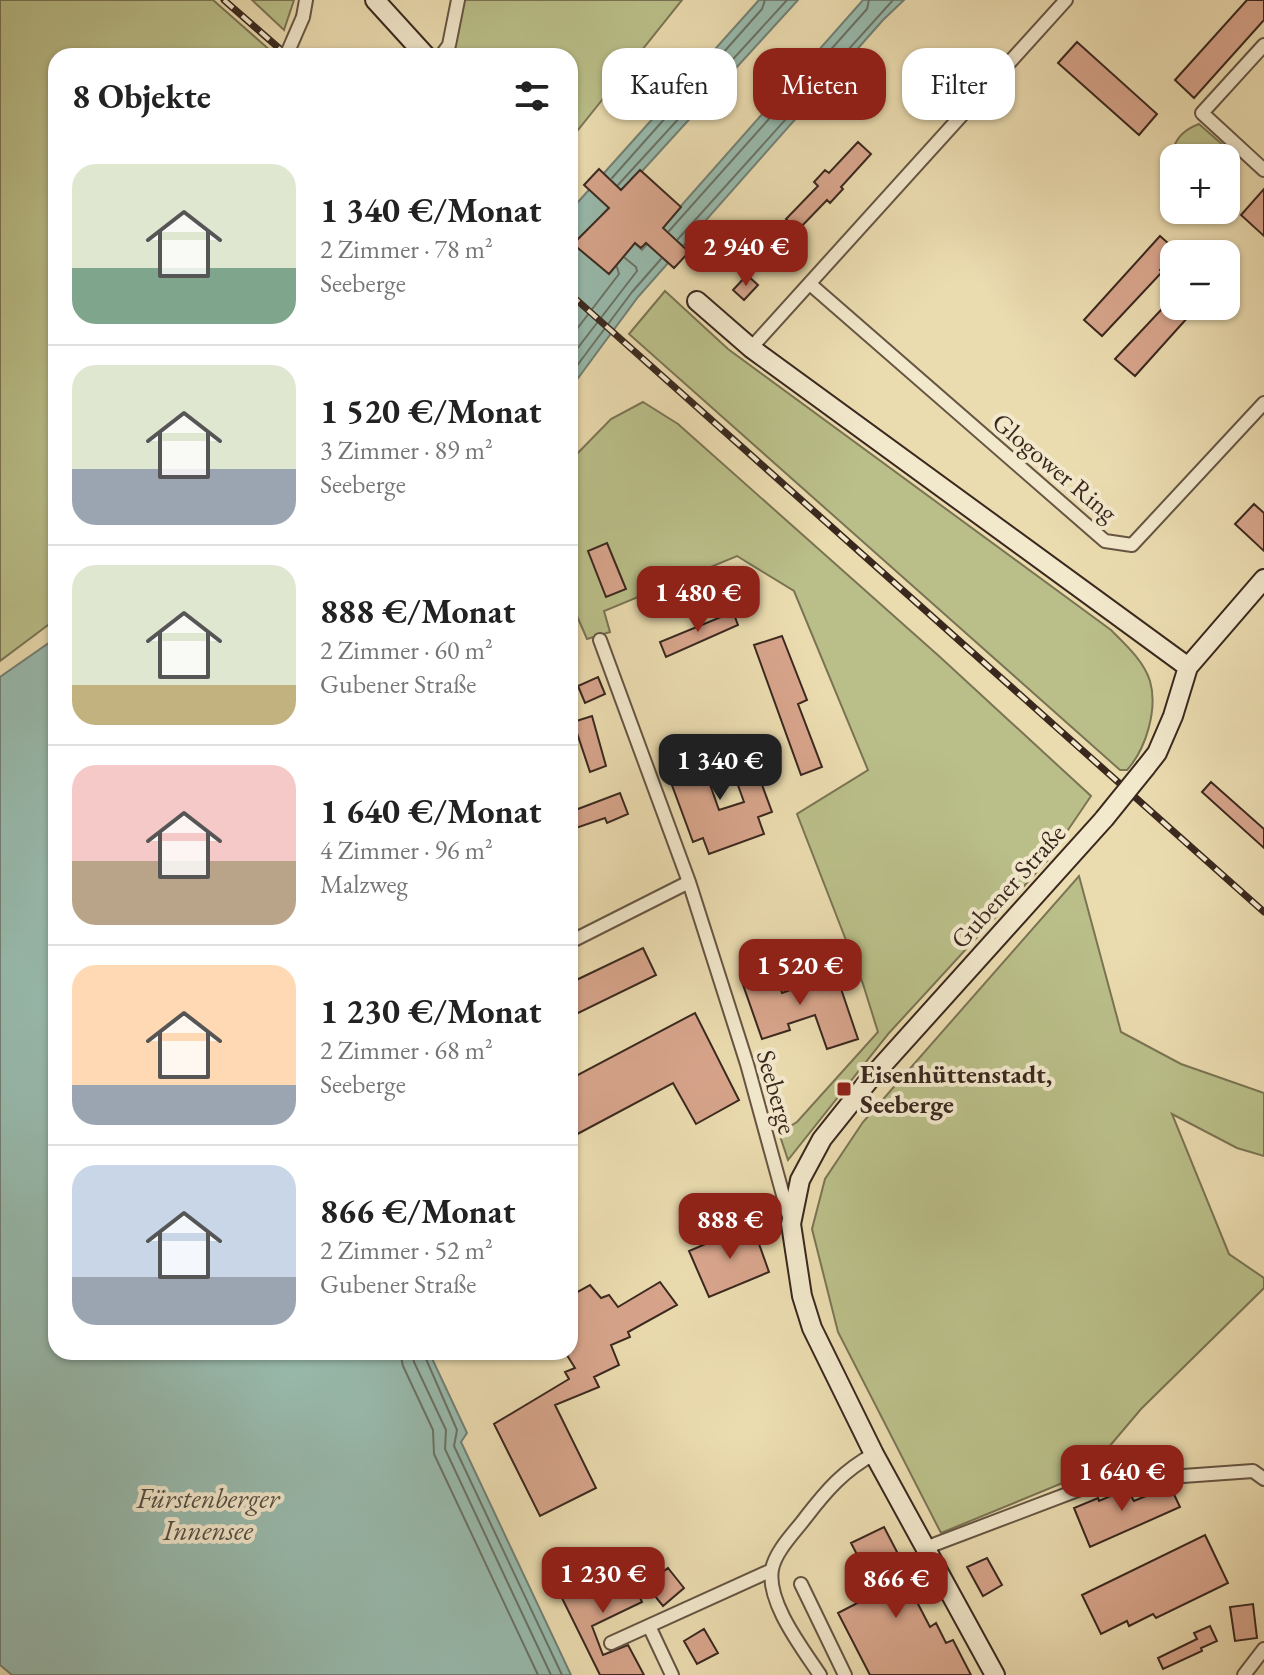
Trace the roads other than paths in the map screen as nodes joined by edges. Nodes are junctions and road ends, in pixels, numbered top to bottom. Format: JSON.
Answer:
{"nodes":[{"id":1,"x":306,"y":0,"type":"edge"},
{"id":2,"x":375,"y":0,"type":"edge"},
{"id":3,"x":458,"y":0,"type":"edge"},
{"id":4,"x":1066,"y":0,"type":"edge"},
{"id":5,"x":1264,"y":45,"type":"edge"},
{"id":6,"x":289,"y":48,"type":"edge"},
{"id":7,"x":419,"y":48,"type":"edge"},
{"id":8,"x":447,"y":48,"type":"edge"},
{"id":9,"x":1264,"y":170,"type":"edge"},
{"id":10,"x":810,"y":284,"type":"junction"},
{"id":11,"x":697,"y":301,"type":"dead end"},
{"id":12,"x":751,"y":348,"type":"junction"},
{"id":13,"x":1264,"y":403,"type":"edge"},
{"id":14,"x":1264,"y":579,"type":"edge"},
{"id":15,"x":600,"y":640,"type":"dead end"},
{"id":16,"x":1188,"y":667,"type":"junction"},
{"id":17,"x":689,"y":882,"type":"junction"},
{"id":18,"x":578,"y":938,"type":"edge"},
{"id":19,"x":791,"y":1224,"type":"junction"},
{"id":20,"x":874,"y":1454,"type":"junction"},
{"id":21,"x":1264,"y":1479,"type":"edge"},
{"id":22,"x":925,"y":1548,"type":"junction"},
{"id":23,"x":772,"y":1570,"type":"junction"},
{"id":24,"x":801,"y":1584,"type":"dead end"},
{"id":25,"x":649,"y":1626,"type":"junction"},
{"id":26,"x":611,"y":1643,"type":"dead end"},
{"id":27,"x":1264,"y":1649,"type":"edge"},
{"id":28,"x":672,"y":1675,"type":"edge"},
{"id":29,"x":820,"y":1675,"type":"edge"},
{"id":30,"x":845,"y":1675,"type":"edge"},
{"id":31,"x":995,"y":1675,"type":"edge"},
{"id":32,"x":1244,"y":1675,"type":"edge"}],
"edges":[{"from":1,"to":6,"type":"street","bridge":true},
{"from":2,"to":7,"type":"main road"},
{"from":3,"to":8,"type":"street"},
{"from":4,"to":10,"type":"street"},
{"from":5,"to":9,"type":"street"},
{"from":10,"to":12,"type":"street"},
{"from":10,"to":13,"type":"street","name":"Glogower Ring"},
{"from":11,"to":12,"type":"main road"},
{"from":12,"to":16,"type":"main road"},
{"from":14,"to":16,"type":"main road"},
{"from":15,"to":17,"type":"street","name":"Seeberge"},
{"from":16,"to":19,"type":"main road","name":"Gubener Straße","bridge":true},
{"from":17,"to":18,"type":"street"},
{"from":17,"to":19,"type":"street","name":"Seeberge"},
{"from":19,"to":20,"type":"main road","name":"Gubener Straße"},
{"from":20,"to":22,"type":"main road","name":"Gubener Straße"},
{"from":20,"to":23,"type":"street"},
{"from":21,"to":22,"type":"street"},
{"from":22,"to":31,"type":"main road","name":"Gubener Straße"},
{"from":23,"to":25,"type":"street"},
{"from":23,"to":29,"type":"street"},
{"from":24,"to":30,"type":"street"},
{"from":25,"to":26,"type":"street"},
{"from":25,"to":28,"type":"street"},
{"from":27,"to":32,"type":"street"}]}
